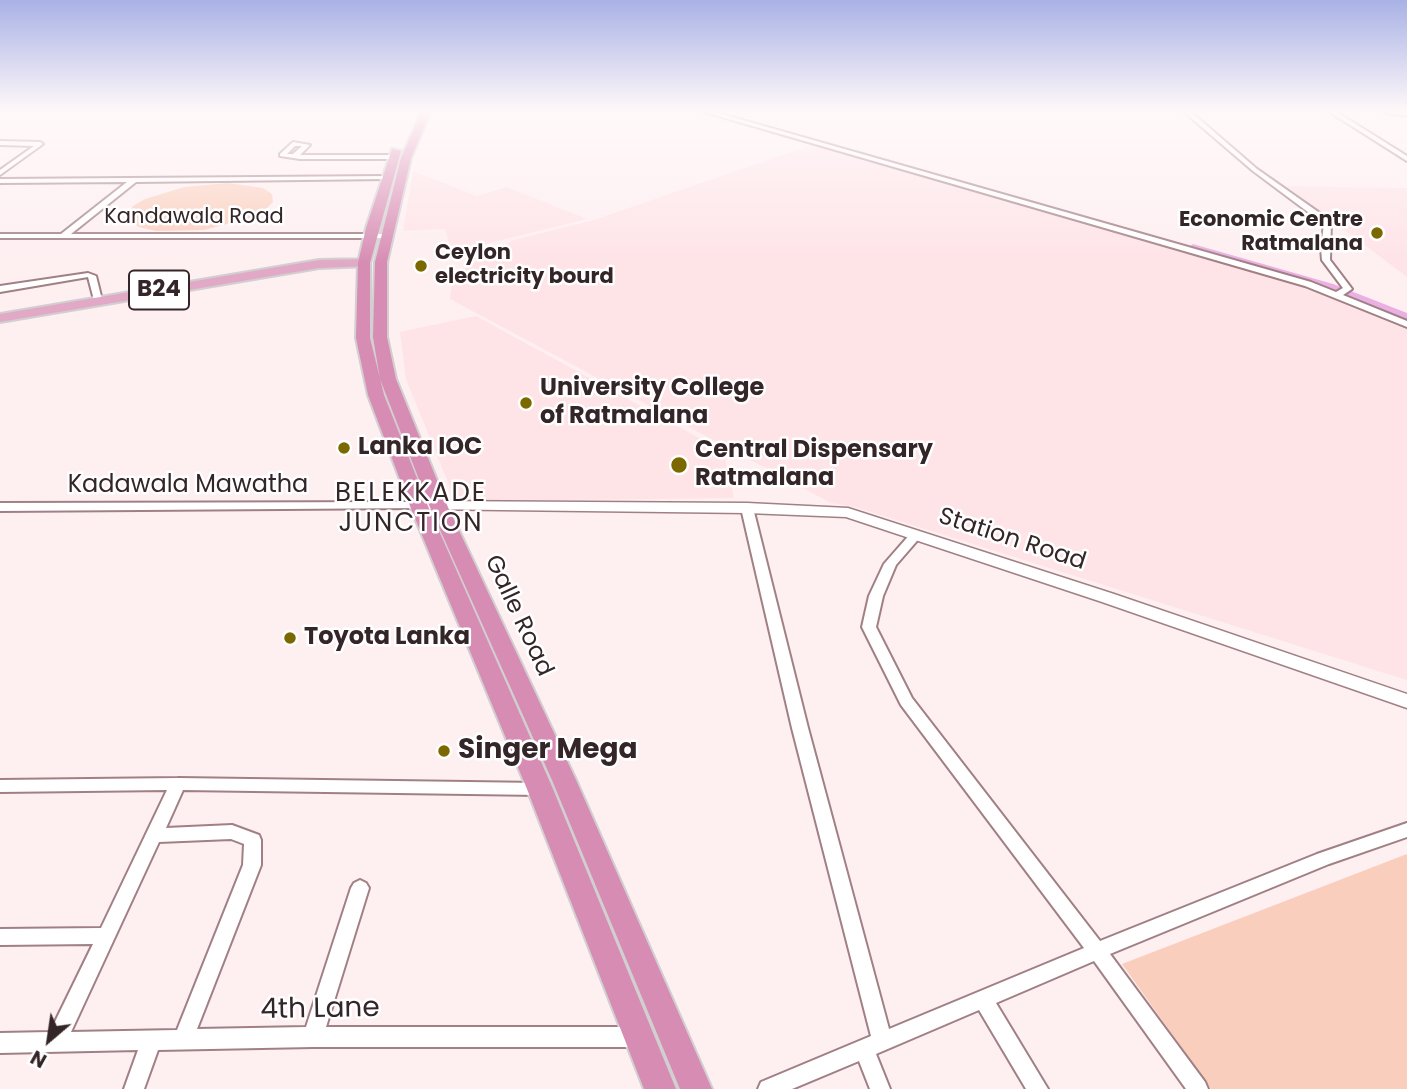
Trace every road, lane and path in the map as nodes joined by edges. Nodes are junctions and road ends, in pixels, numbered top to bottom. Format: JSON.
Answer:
{"nodes":[{"id":1,"x":15,"y":162,"type":"edge"},
{"id":2,"x":392,"y":162,"type":"edge"},
{"id":3,"x":405,"y":162,"type":"edge"},
{"id":4,"x":884,"y":162,"type":"edge"},
{"id":5,"x":1245,"y":162,"type":"edge"},
{"id":6,"x":0,"y":173,"type":"edge"},
{"id":7,"x":386,"y":178,"type":"junction"},
{"id":8,"x":134,"y":180,"type":"junction"},
{"id":9,"x":0,"y":181,"type":"edge"},
{"id":10,"x":0,"y":236,"type":"edge"},
{"id":11,"x":63,"y":236,"type":"junction"},
{"id":12,"x":375,"y":252,"type":"junction"},
{"id":13,"x":0,"y":289,"type":"edge"},
{"id":14,"x":1344,"y":292,"type":"junction"},
{"id":15,"x":98,"y":300,"type":"junction"},
{"id":16,"x":0,"y":318,"type":"edge"},
{"id":17,"x":1407,"y":324,"type":"edge"},
{"id":18,"x":428,"y":506,"type":"junction"},
{"id":19,"x":0,"y":507,"type":"edge"},
{"id":20,"x":747,"y":508,"type":"junction"},
{"id":21,"x":916,"y":535,"type":"junction"},
{"id":22,"x":1407,"y":701,"type":"edge"},
{"id":23,"x":178,"y":785,"type":"junction"},
{"id":24,"x":0,"y":786,"type":"edge"},
{"id":25,"x":540,"y":789,"type":"junction"},
{"id":26,"x":1407,"y":830,"type":"edge"},
{"id":27,"x":155,"y":835,"type":"junction"},
{"id":28,"x":360,"y":888,"type":"dead end"},
{"id":29,"x":105,"y":936,"type":"junction"},
{"id":30,"x":0,"y":937,"type":"edge"},
{"id":31,"x":1098,"y":952,"type":"junction"},
{"id":32,"x":982,"y":998,"type":"junction"},
{"id":33,"x":313,"y":1037,"type":"junction"},
{"id":34,"x":640,"y":1037,"type":"junction"},
{"id":35,"x":152,"y":1040,"type":"junction"},
{"id":36,"x":183,"y":1040,"type":"junction"},
{"id":37,"x":56,"y":1042,"type":"junction"},
{"id":38,"x":0,"y":1043,"type":"edge"},
{"id":39,"x":873,"y":1044,"type":"junction"},
{"id":40,"x":134,"y":1089,"type":"edge"},
{"id":41,"x":660,"y":1089,"type":"edge"},
{"id":42,"x":696,"y":1089,"type":"edge"},
{"id":43,"x":768,"y":1089,"type":"edge"},
{"id":44,"x":880,"y":1089,"type":"edge"},
{"id":45,"x":1038,"y":1089,"type":"edge"},
{"id":46,"x":1198,"y":1089,"type":"edge"}],
"edges":[{"from":1,"to":6,"type":"street"},
{"from":2,"to":7,"type":"highway","name":"Galle Road"},
{"from":3,"to":12,"type":"highway","name":"Galle Road"},
{"from":4,"to":14,"type":"street"},
{"from":5,"to":14,"type":"street"},
{"from":7,"to":8,"type":"street"},
{"from":7,"to":12,"type":"highway","name":"Galle Road"},
{"from":8,"to":9,"type":"street"},
{"from":8,"to":11,"type":"street"},
{"from":10,"to":11,"type":"street","name":"Kandawala Road"},
{"from":11,"to":12,"type":"street","name":"Kandawala Road"},
{"from":12,"to":15,"type":"main road","number":"B24"},
{"from":12,"to":18,"type":"highway","name":"Galle Road"},
{"from":13,"to":15,"type":"street"},
{"from":14,"to":17,"type":"street"},
{"from":15,"to":16,"type":"main road","number":"B24"},
{"from":18,"to":19,"type":"street","name":"Kadawala Mawatha"},
{"from":18,"to":20,"type":"street","name":"Station Road"},
{"from":18,"to":25,"type":"highway","name":"Galle Road"},
{"from":18,"to":42,"type":"highway","name":"Galle Road"},
{"from":20,"to":21,"type":"street","name":"Station Road"},
{"from":20,"to":39,"type":"street"},
{"from":21,"to":22,"type":"street","name":"Station Road"},
{"from":21,"to":31,"type":"street"},
{"from":23,"to":24,"type":"street"},
{"from":23,"to":25,"type":"street"},
{"from":23,"to":27,"type":"street"},
{"from":25,"to":34,"type":"highway","name":"Galle Road"},
{"from":26,"to":31,"type":"street"},
{"from":27,"to":29,"type":"street"},
{"from":27,"to":36,"type":"street"},
{"from":28,"to":33,"type":"street"},
{"from":29,"to":30,"type":"street"},
{"from":29,"to":37,"type":"street"},
{"from":31,"to":32,"type":"street"},
{"from":31,"to":46,"type":"street"},
{"from":32,"to":39,"type":"street"},
{"from":32,"to":45,"type":"street"},
{"from":33,"to":34,"type":"street","name":"4th Lane"},
{"from":33,"to":36,"type":"street","name":"4th Lane"},
{"from":34,"to":41,"type":"highway","name":"Galle Road"},
{"from":35,"to":36,"type":"street","name":"4th Lane"},
{"from":35,"to":37,"type":"street","name":"4th Lane"},
{"from":35,"to":40,"type":"street"},
{"from":37,"to":38,"type":"street","name":"4th Lane"},
{"from":39,"to":43,"type":"street"},
{"from":39,"to":44,"type":"street"}]}
